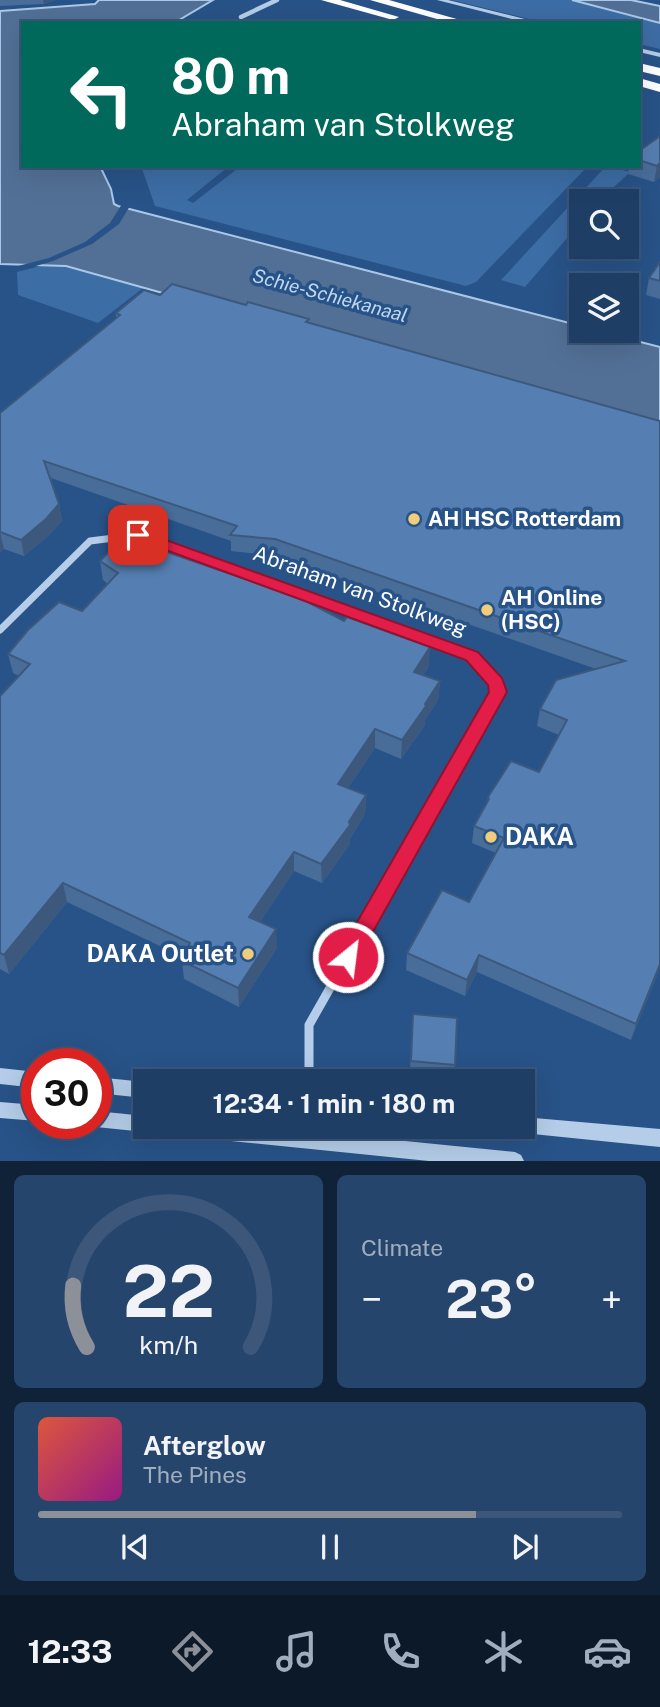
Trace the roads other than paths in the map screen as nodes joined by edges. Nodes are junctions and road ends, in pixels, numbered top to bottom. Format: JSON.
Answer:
{"nodes":[{"id":1,"x":277,"y":0,"type":"edge"},
{"id":2,"x":327,"y":0,"type":"edge"},
{"id":3,"x":428,"y":0,"type":"edge"},
{"id":4,"x":440,"y":0,"type":"edge"},
{"id":5,"x":379,"y":5,"type":"edge"},
{"id":6,"x":241,"y":17,"type":"dead end"},
{"id":7,"x":410,"y":21,"type":"edge"},
{"id":8,"x":455,"y":21,"type":"edge"},
{"id":9,"x":515,"y":21,"type":"edge"},
{"id":10,"x":529,"y":21,"type":"edge"},
{"id":11,"x":641,"y":48,"type":"edge"},
{"id":12,"x":660,"y":53,"type":"edge"},
{"id":13,"x":641,"y":68,"type":"edge"},
{"id":14,"x":660,"y":73,"type":"edge"},
{"id":15,"x":641,"y":83,"type":"edge"},
{"id":16,"x":660,"y":88,"type":"edge"},
{"id":17,"x":0,"y":630,"type":"edge"},
{"id":18,"x":309,"y":1069,"type":"edge"},
{"id":19,"x":0,"y":1076,"type":"edge"},
{"id":20,"x":21,"y":1078,"type":"edge"},
{"id":21,"x":112,"y":1087,"type":"edge"},
{"id":22,"x":133,"y":1089,"type":"edge"},
{"id":23,"x":0,"y":1110,"type":"edge"},
{"id":24,"x":21,"y":1112,"type":"edge"},
{"id":25,"x":112,"y":1121,"type":"edge"},
{"id":26,"x":133,"y":1123,"type":"edge"},
{"id":27,"x":535,"y":1126,"type":"edge"},
{"id":28,"x":660,"y":1138,"type":"edge"},
{"id":29,"x":351,"y":1139,"type":"edge"},
{"id":30,"x":515,"y":1161,"type":"edge"}],
"edges":[{"from":1,"to":6,"type":"street"},
{"from":2,"to":5,"type":"highway"},
{"from":3,"to":9,"type":"street"},
{"from":4,"to":10,"type":"street"},
{"from":5,"to":7,"type":"highway"},
{"from":5,"to":8,"type":"highway"},
{"from":11,"to":12,"type":"street"},
{"from":13,"to":14,"type":"highway"},
{"from":15,"to":16,"type":"highway"},
{"from":17,"to":18,"type":"street","name":"Abraham van Stolkweg"},
{"from":19,"to":20,"type":"street"},
{"from":21,"to":22,"type":"street"},
{"from":23,"to":24,"type":"street"},
{"from":25,"to":26,"type":"street"},
{"from":27,"to":28,"type":"street"},
{"from":29,"to":30,"type":"street"}]}
